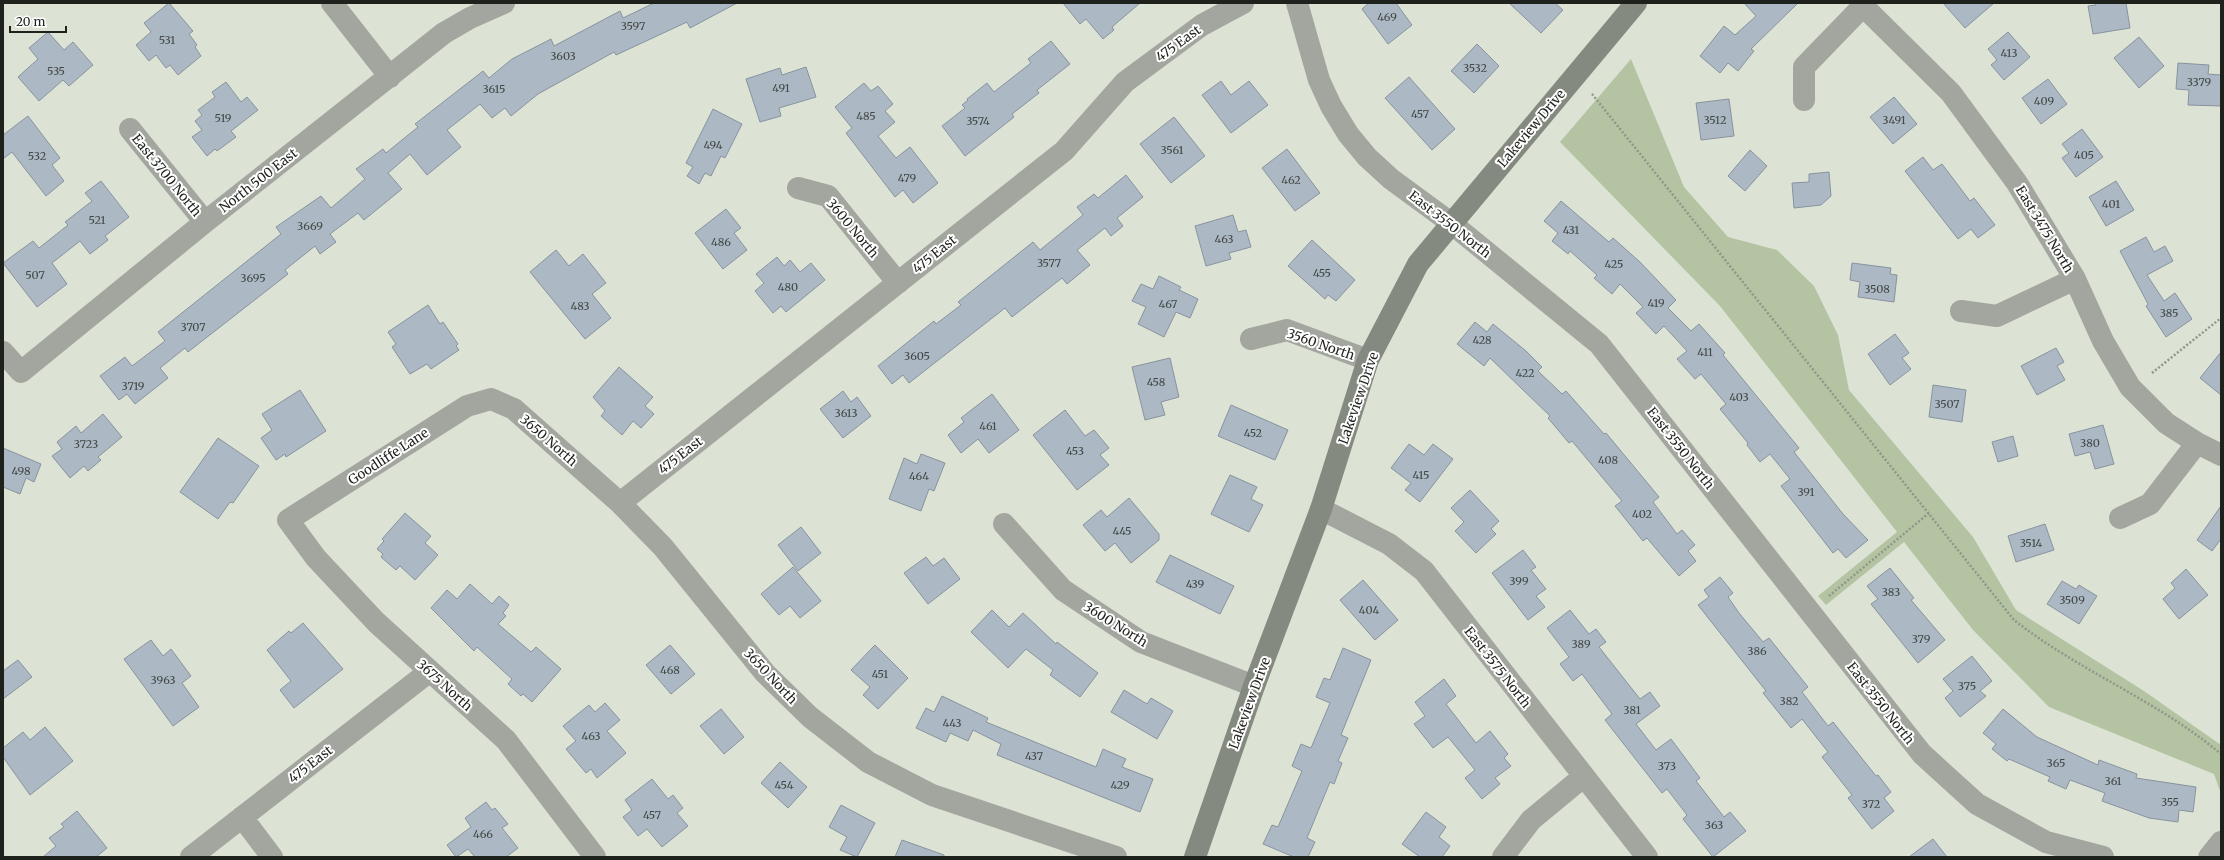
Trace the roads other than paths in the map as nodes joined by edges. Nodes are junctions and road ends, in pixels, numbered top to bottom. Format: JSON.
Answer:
{"nodes":[{"id":1,"x":332,"y":3,"type":"edge"},
{"id":2,"x":504,"y":3,"type":"edge"},
{"id":3,"x":1243,"y":3,"type":"edge"},
{"id":4,"x":1297,"y":3,"type":"edge"},
{"id":5,"x":1636,"y":3,"type":"edge"},
{"id":6,"x":1861,"y":4,"type":"edge"},
{"id":7,"x":390,"y":77,"type":"junction"},
{"id":8,"x":1804,"y":100,"type":"dead end"},
{"id":9,"x":130,"y":129,"type":"dead end"},
{"id":10,"x":798,"y":188,"type":"dead end"},
{"id":11,"x":204,"y":222,"type":"junction"},
{"id":12,"x":1451,"y":223,"type":"junction"},
{"id":13,"x":2075,"y":279,"type":"junction"},
{"id":14,"x":898,"y":283,"type":"junction"},
{"id":15,"x":1961,"y":311,"type":"dead end"},
{"id":16,"x":1251,"y":339,"type":"dead end"},
{"id":17,"x":3,"y":352,"type":"edge"},
{"id":18,"x":1368,"y":360,"type":"junction"},
{"id":19,"x":491,"y":399,"type":"joint"},
{"id":20,"x":2197,"y":443,"type":"junction"},
{"id":21,"x":2221,"y":455,"type":"edge"},
{"id":22,"x":620,"y":502,"type":"junction"},
{"id":23,"x":1321,"y":509,"type":"junction"},
{"id":24,"x":2120,"y":518,"type":"dead end"},
{"id":25,"x":288,"y":520,"type":"joint"},
{"id":26,"x":1004,"y":524,"type":"dead end"},
{"id":27,"x":430,"y":671,"type":"junction"},
{"id":28,"x":1254,"y":686,"type":"junction"},
{"id":29,"x":1583,"y":777,"type":"junction"},
{"id":30,"x":242,"y":818,"type":"junction"},
{"id":31,"x":2221,"y":842,"type":"edge"},
{"id":32,"x":191,"y":857,"type":"edge"},
{"id":33,"x":272,"y":857,"type":"edge"},
{"id":34,"x":595,"y":857,"type":"edge"},
{"id":35,"x":1116,"y":857,"type":"edge"},
{"id":36,"x":1194,"y":857,"type":"edge"},
{"id":37,"x":1503,"y":857,"type":"edge"},
{"id":38,"x":1647,"y":857,"type":"edge"},
{"id":39,"x":2103,"y":857,"type":"edge"},
{"id":40,"x":2209,"y":857,"type":"edge"}],
"edges":[{"from":1,"to":7,"type":"street"},
{"from":2,"to":7,"type":"street","name":"North 500 East"},
{"from":3,"to":14,"type":"street","name":"475 East"},
{"from":4,"to":12,"type":"street","name":"East 3550 North"},
{"from":5,"to":12,"type":"street","name":"Lakeview Drive"},
{"from":6,"to":8,"type":"street"},
{"from":6,"to":13,"type":"street","name":"East 3475 North"},
{"from":7,"to":11,"type":"street","name":"North 500 East"},
{"from":9,"to":11,"type":"street","name":"East 3700 North"},
{"from":10,"to":14,"type":"street","name":"3600 North"},
{"from":11,"to":17,"type":"street","name":"North 500 East"},
{"from":12,"to":18,"type":"street","name":"Lakeview Drive"},
{"from":12,"to":39,"type":"street","name":"East 3550 North"},
{"from":13,"to":15,"type":"street"},
{"from":13,"to":20,"type":"street","name":"East 3475 North"},
{"from":14,"to":22,"type":"street","name":"475 East"},
{"from":16,"to":18,"type":"street","name":"3560 North"},
{"from":18,"to":23,"type":"street","name":"Lakeview Drive"},
{"from":19,"to":22,"type":"street","name":"3650 North"},
{"from":19,"to":25,"type":"street","name":"Goodliffe Lane"},
{"from":20,"to":21,"type":"street","name":"East 3475 North"},
{"from":20,"to":24,"type":"street"},
{"from":22,"to":35,"type":"street","name":"3650 North"},
{"from":23,"to":28,"type":"street","name":"Lakeview Drive"},
{"from":23,"to":29,"type":"street","name":"East 3575 North"},
{"from":25,"to":27,"type":"street","name":"3675 North"},
{"from":26,"to":28,"type":"street","name":"3600 North"},
{"from":27,"to":30,"type":"street","name":"475 East"},
{"from":27,"to":34,"type":"street","name":"3675 North"},
{"from":28,"to":36,"type":"street","name":"Lakeview Drive"},
{"from":29,"to":37,"type":"street"},
{"from":29,"to":38,"type":"street","name":"East 3575 North"},
{"from":30,"to":32,"type":"street","name":"475 East"},
{"from":30,"to":33,"type":"street"},
{"from":31,"to":40,"type":"street"}]}
